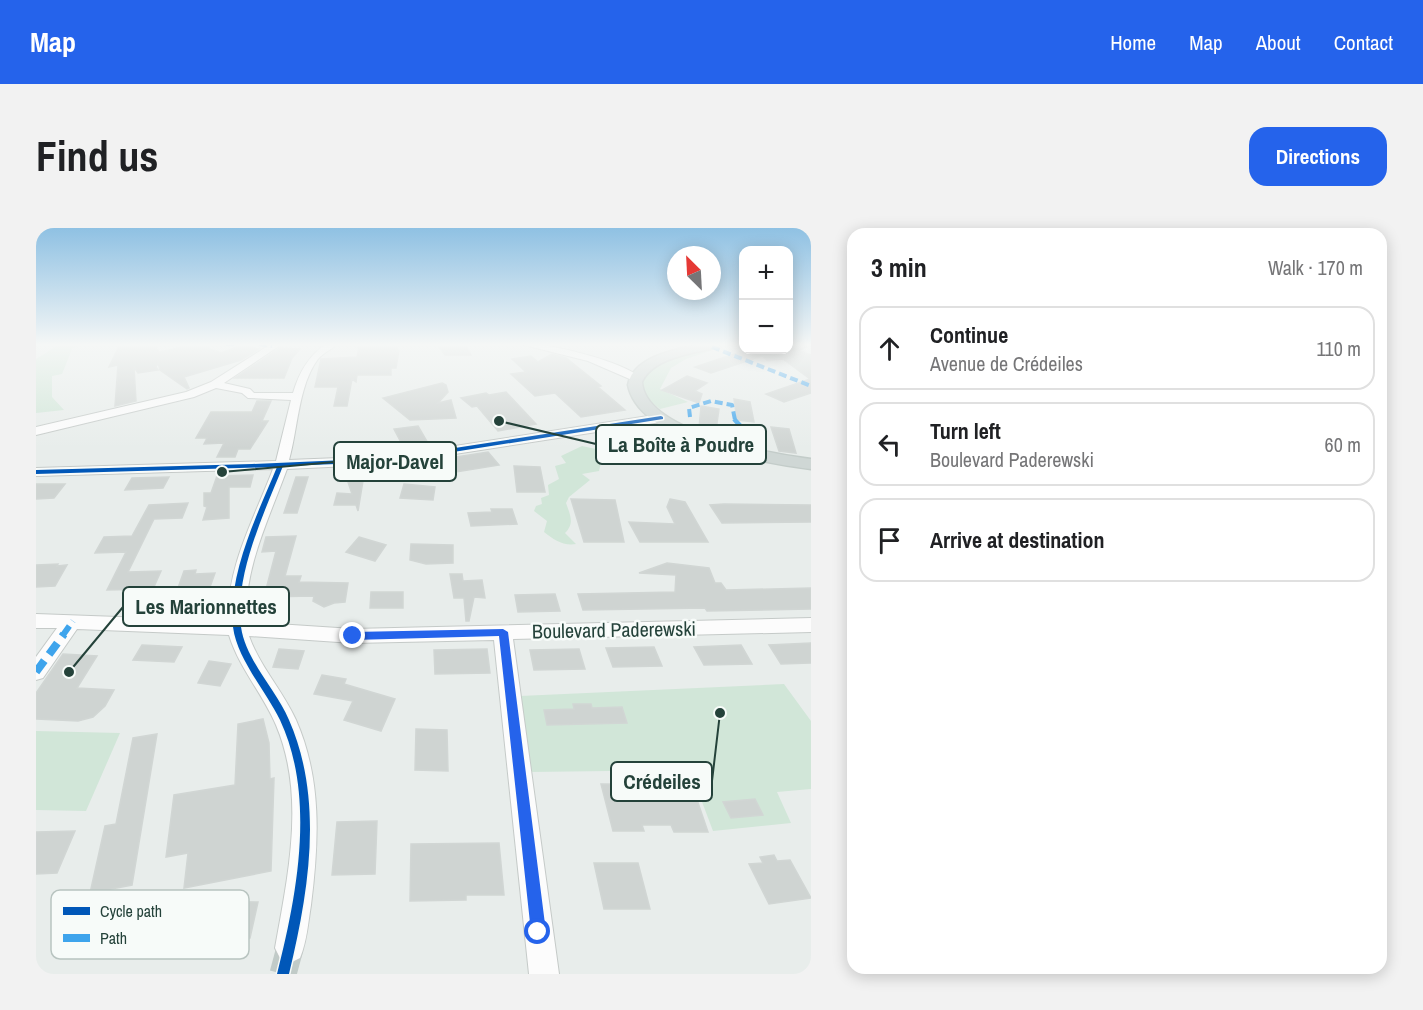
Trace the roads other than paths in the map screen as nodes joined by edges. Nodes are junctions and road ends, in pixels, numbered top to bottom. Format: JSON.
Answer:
{"nodes":[{"id":1,"x":636,"y":378,"type":"edge"},
{"id":2,"x":222,"y":379,"type":"edge"},
{"id":3,"x":305,"y":379,"type":"edge"},
{"id":4,"x":215,"y":384,"type":"junction"},
{"id":5,"x":297,"y":397,"type":"junction"},
{"id":6,"x":661,"y":418,"type":"junction"},
{"id":7,"x":36,"y":431,"type":"edge"},
{"id":8,"x":811,"y":464,"type":"edge"},
{"id":9,"x":281,"y":465,"type":"junction"},
{"id":10,"x":36,"y":472,"type":"edge"},
{"id":11,"x":36,"y":621,"type":"edge"},
{"id":12,"x":73,"y":621,"type":"junction"},
{"id":13,"x":811,"y":624,"type":"edge"},
{"id":14,"x":237,"y":629,"type":"junction"},
{"id":15,"x":503,"y":632,"type":"junction"},
{"id":16,"x":36,"y":672,"type":"edge"},
{"id":17,"x":290,"y":948,"type":"tunnel mouth"},
{"id":18,"x":544,"y":974,"type":"edge"}],
"edges":[{"from":1,"to":6,"type":"main road"},
{"from":2,"to":4,"type":"street"},
{"from":3,"to":5,"type":"street"},
{"from":4,"to":5,"type":"street"},
{"from":4,"to":7,"type":"street"},
{"from":5,"to":9,"type":"street"},
{"from":6,"to":8,"type":"main road"},
{"from":6,"to":9,"type":"street"},
{"from":9,"to":10,"type":"street"},
{"from":9,"to":14,"type":"street"},
{"from":11,"to":12,"type":"street","name":"Boulevard Paderewski"},
{"from":12,"to":14,"type":"street","name":"Boulevard Paderewski"},
{"from":12,"to":16,"type":"street"},
{"from":13,"to":15,"type":"street","name":"Boulevard Paderewski"},
{"from":14,"to":15,"type":"street","name":"Boulevard Paderewski"},
{"from":14,"to":17,"type":"street"},
{"from":15,"to":18,"type":"street"}]}
